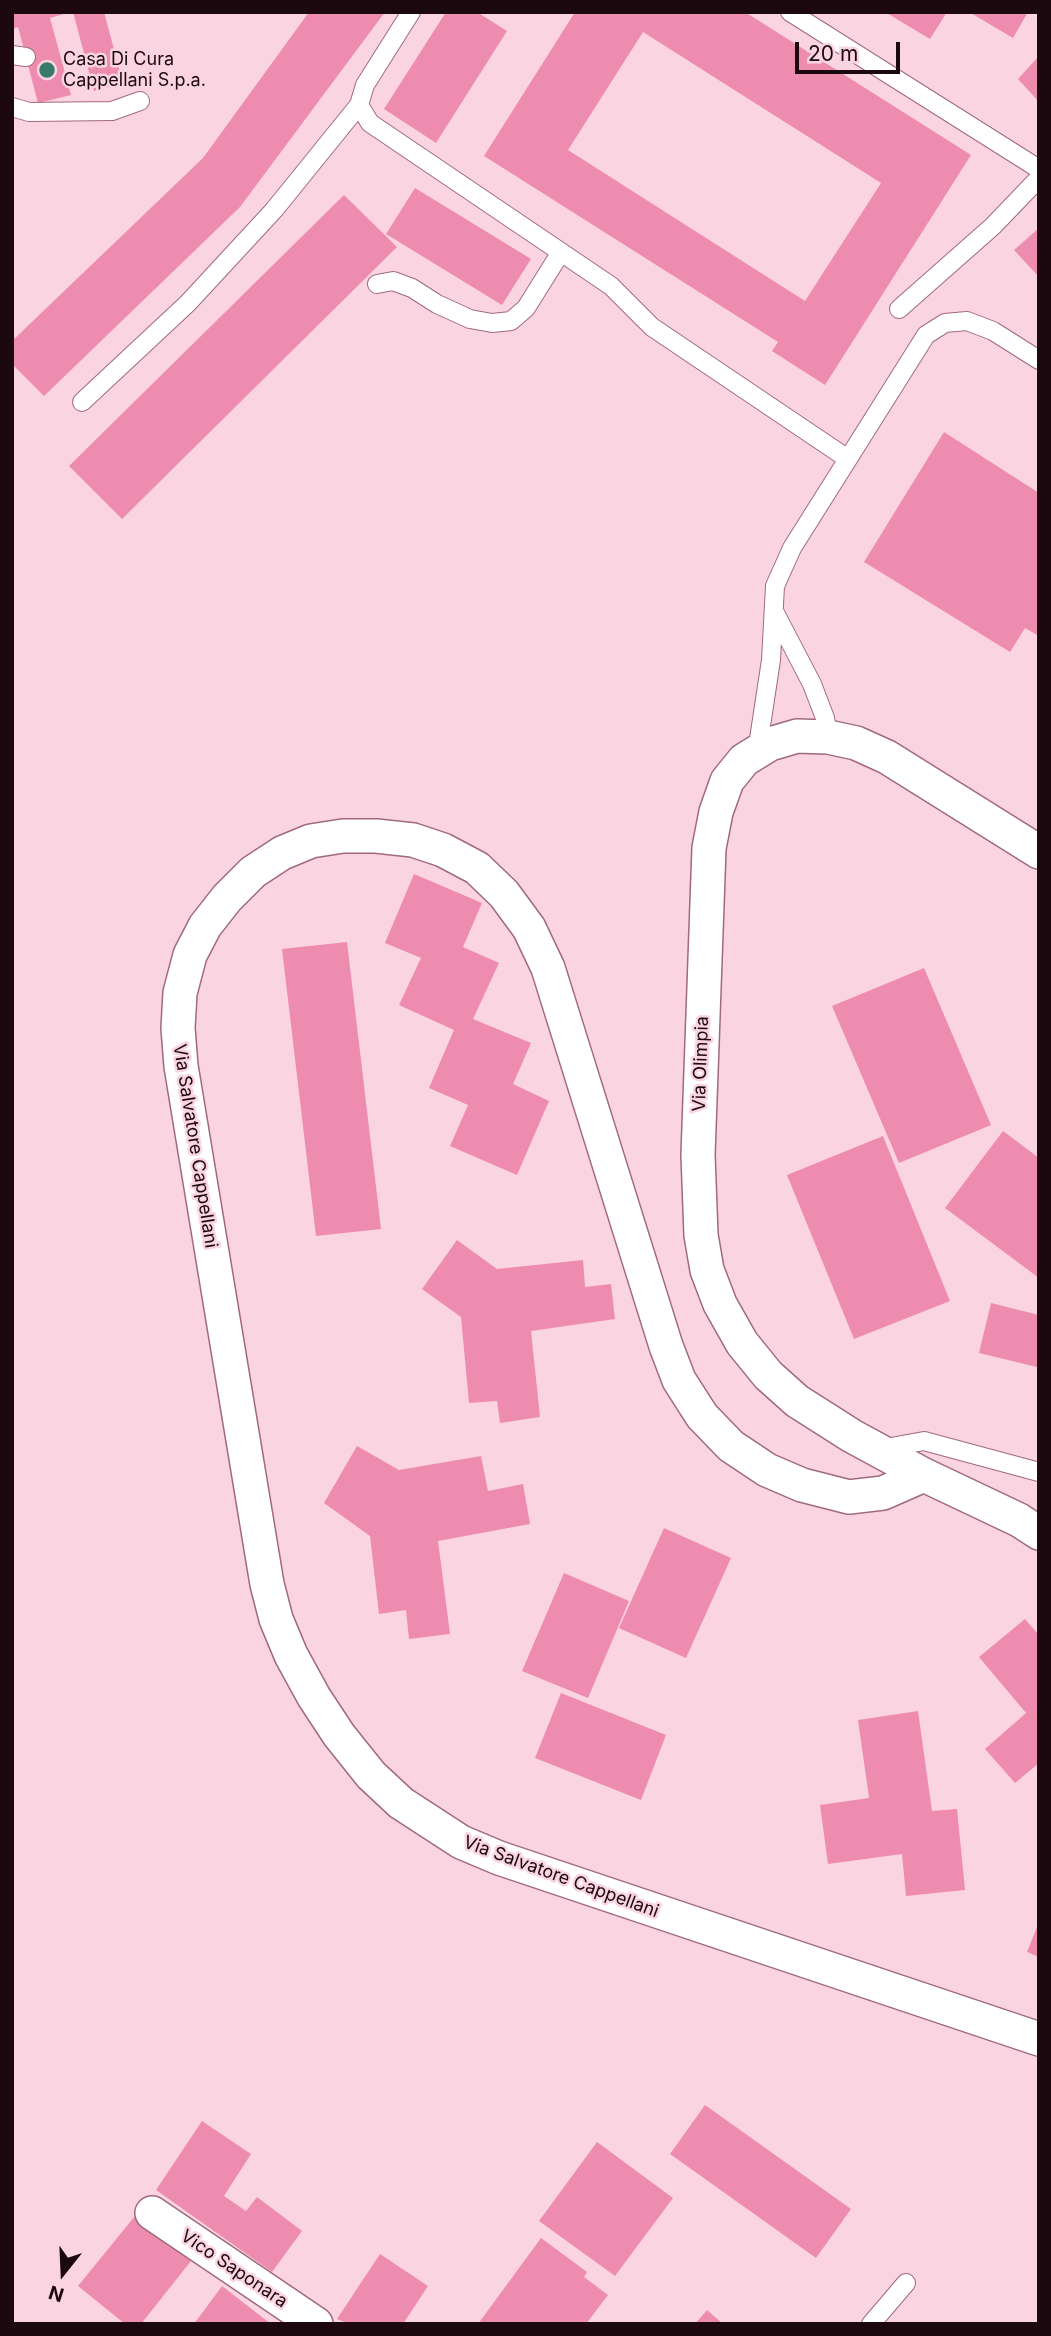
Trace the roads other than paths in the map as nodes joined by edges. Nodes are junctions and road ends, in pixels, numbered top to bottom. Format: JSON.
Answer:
{"nodes":[{"id":1,"x":411,"y":12,"type":"edge"},
{"id":2,"x":790,"y":12,"type":"edge"},
{"id":3,"x":140,"y":101,"type":"dead end"},
{"id":4,"x":359,"y":105,"type":"junction"},
{"id":5,"x":12,"y":107,"type":"edge"},
{"id":6,"x":1039,"y":169,"type":"edge"},
{"id":7,"x":1039,"y":178,"type":"edge"},
{"id":8,"x":561,"y":251,"type":"junction"},
{"id":9,"x":377,"y":284,"type":"dead end"},
{"id":10,"x":899,"y":309,"type":"dead end"},
{"id":11,"x":1039,"y":360,"type":"edge"},
{"id":12,"x":82,"y":402,"type":"dead end"},
{"id":13,"x":848,"y":459,"type":"junction"},
{"id":14,"x":775,"y":612,"type":"junction"},
{"id":15,"x":828,"y":737,"type":"junction"},
{"id":16,"x":757,"y":752,"type":"junction"},
{"id":17,"x":1039,"y":852,"type":"edge"},
{"id":18,"x":877,"y":1450,"type":"junction"},
{"id":19,"x":1039,"y":1472,"type":"edge"},
{"id":20,"x":923,"y":1475,"type":"junction"},
{"id":21,"x":1039,"y":1533,"type":"edge"},
{"id":22,"x":1039,"y":2039,"type":"edge"},
{"id":23,"x":152,"y":2213,"type":"dead end"},
{"id":24,"x":905,"y":2283,"type":"dead end"},
{"id":25,"x":316,"y":2324,"type":"edge"},
{"id":26,"x":871,"y":2324,"type":"edge"}],
"edges":[{"from":1,"to":4,"type":"lane"},
{"from":2,"to":6,"type":"lane"},
{"from":3,"to":5,"type":"lane"},
{"from":4,"to":8,"type":"lane"},
{"from":4,"to":12,"type":"lane"},
{"from":7,"to":10,"type":"lane"},
{"from":8,"to":9,"type":"lane"},
{"from":8,"to":13,"type":"lane"},
{"from":11,"to":13,"type":"lane"},
{"from":13,"to":14,"type":"lane"},
{"from":14,"to":15,"type":"lane"},
{"from":14,"to":16,"type":"lane"},
{"from":15,"to":16,"type":"street","name":"Via Olimpia"},
{"from":15,"to":17,"type":"street","name":"Via Olimpia"},
{"from":16,"to":18,"type":"street","name":"Via Olimpia"},
{"from":18,"to":19,"type":"lane"},
{"from":18,"to":20,"type":"street","name":"Via Olimpia"},
{"from":20,"to":21,"type":"street","name":"Via Olimpia"},
{"from":20,"to":22,"type":"street","name":"Via Salvatore Cappellani"},
{"from":23,"to":25,"type":"street","name":"Vico Saponara"},
{"from":24,"to":26,"type":"lane"}]}
